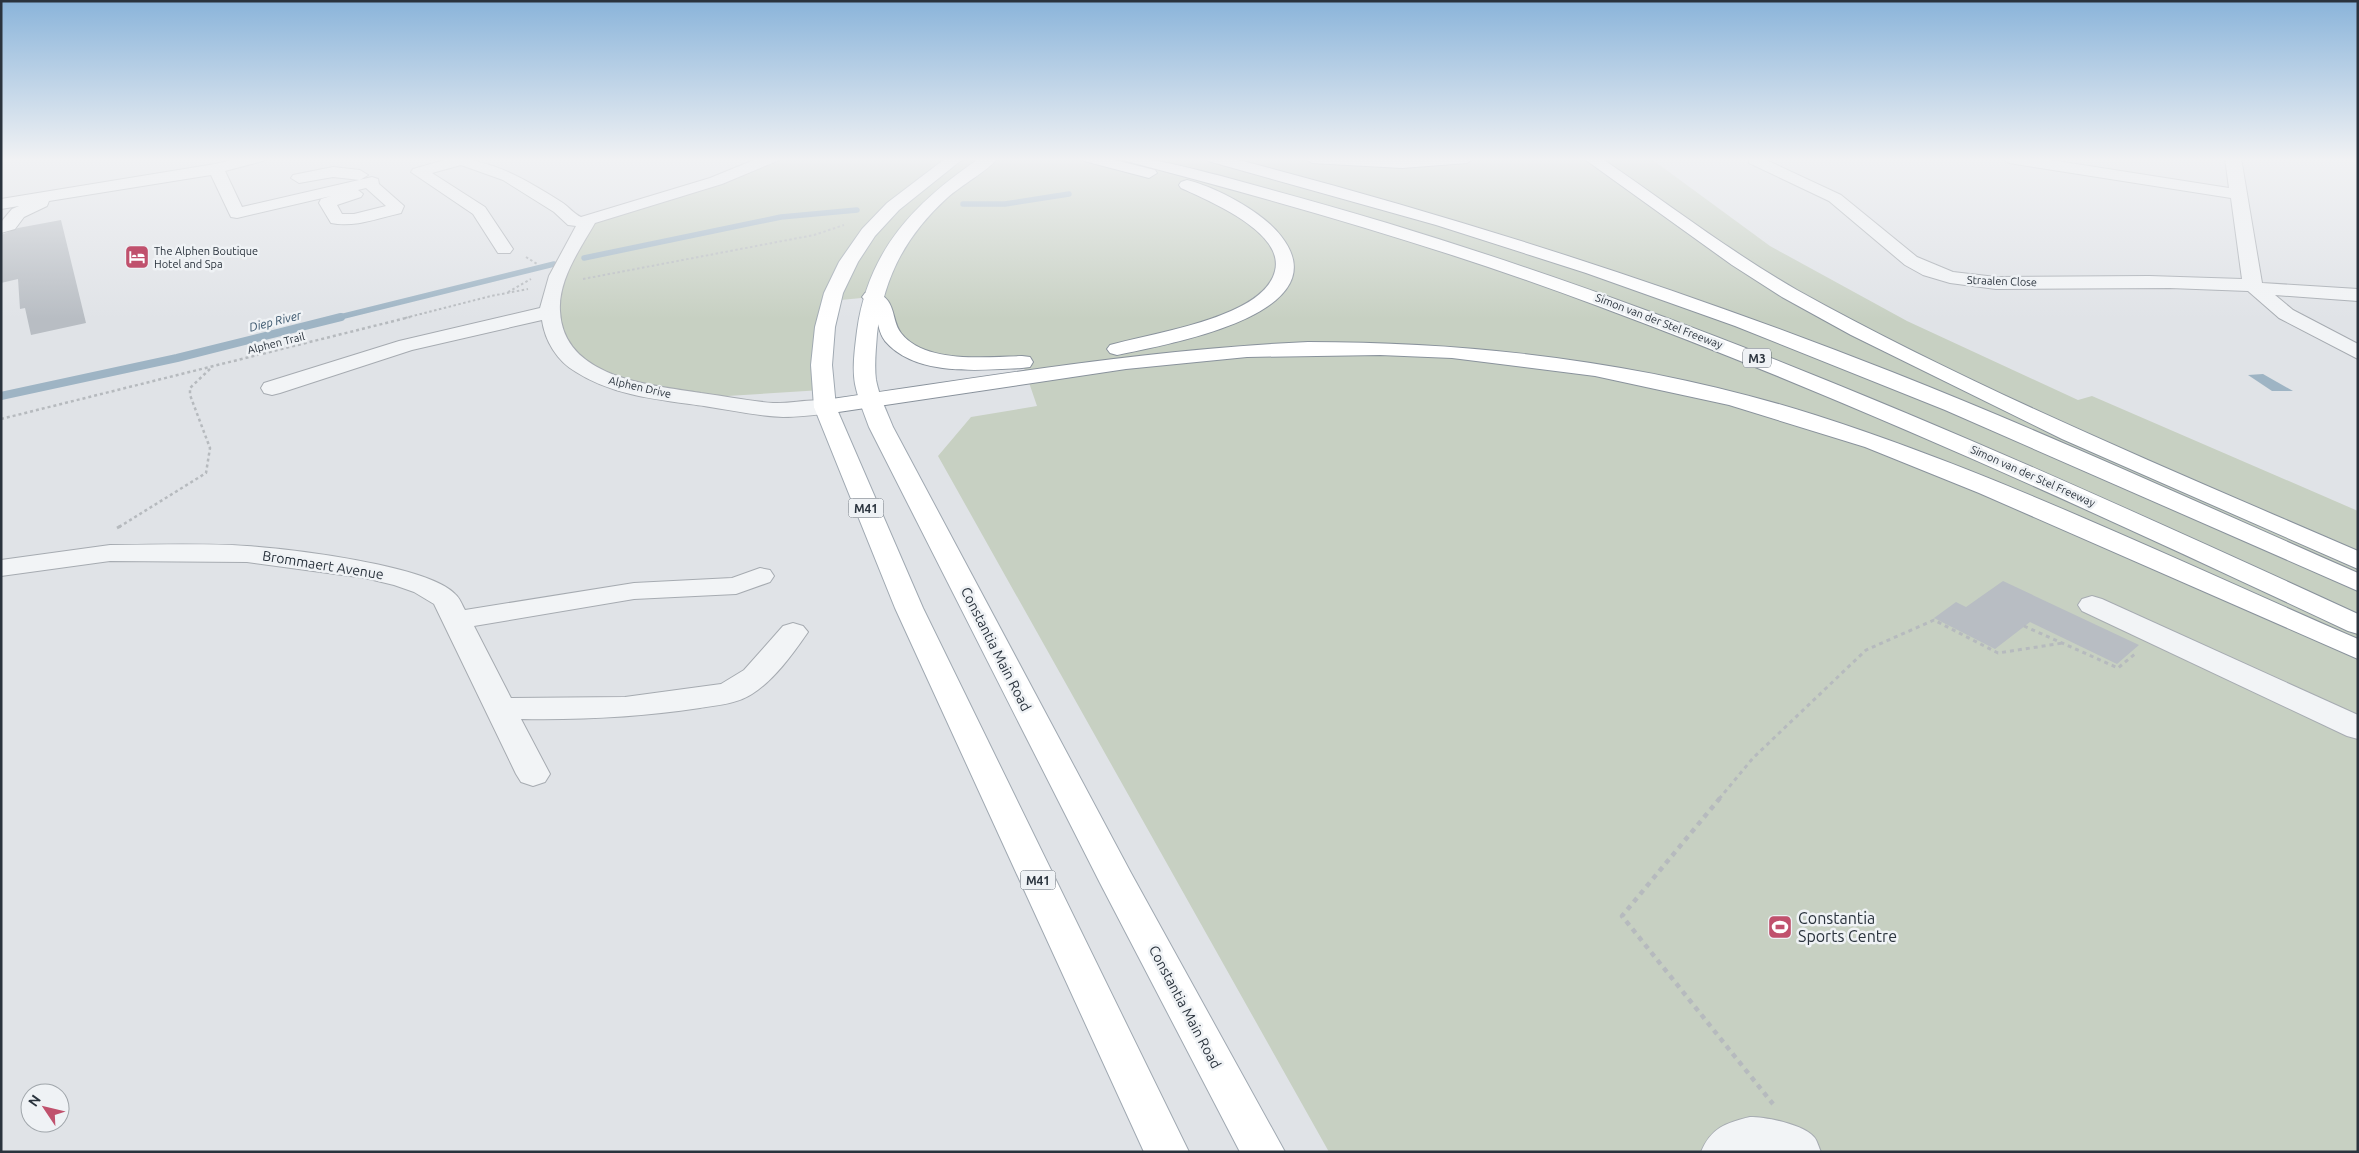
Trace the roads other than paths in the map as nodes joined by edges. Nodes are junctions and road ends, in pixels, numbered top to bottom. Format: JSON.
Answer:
{"nodes":[{"id":1,"x":20,"y":212,"type":"edge"},
{"id":2,"x":480,"y":212,"type":"edge"},
{"id":3,"x":567,"y":212,"type":"edge"},
{"id":4,"x":617,"y":212,"type":"edge"},
{"id":5,"x":886,"y":212,"type":"edge"},
{"id":6,"x":922,"y":212,"type":"edge"},
{"id":7,"x":1242,"y":212,"type":"edge"},
{"id":8,"x":1336,"y":212,"type":"edge"},
{"id":9,"x":1413,"y":212,"type":"edge"},
{"id":10,"x":1668,"y":212,"type":"edge"},
{"id":11,"x":1852,"y":212,"type":"edge"},
{"id":12,"x":2242,"y":212,"type":"edge"},
{"id":13,"x":581,"y":220,"type":"junction"},
{"id":14,"x":1,"y":228,"type":"edge"},
{"id":15,"x":504,"y":249,"type":"dead end"},
{"id":16,"x":2255,"y":287,"type":"junction"},
{"id":17,"x":2358,"y":295,"type":"edge"},
{"id":18,"x":872,"y":297,"type":"junction"},
{"id":19,"x":550,"y":312,"type":"junction"},
{"id":20,"x":2358,"y":353,"type":"edge"},
{"id":21,"x":1022,"y":362,"type":"junction"},
{"id":22,"x":272,"y":388,"type":"dead end"},
{"id":23,"x":869,"y":392,"type":"junction"},
{"id":24,"x":823,"y":398,"type":"junction"},
{"id":25,"x":2358,"y":561,"type":"edge"},
{"id":26,"x":1,"y":568,"type":"edge"},
{"id":27,"x":760,"y":576,"type":"dead end"},
{"id":28,"x":2358,"y":583,"type":"edge"},
{"id":29,"x":2092,"y":604,"type":"dead end"},
{"id":30,"x":457,"y":620,"type":"junction"},
{"id":31,"x":2358,"y":625,"type":"edge"},
{"id":32,"x":793,"y":632,"type":"dead end"},
{"id":33,"x":2358,"y":650,"type":"edge"},
{"id":34,"x":500,"y":708,"type":"junction"},
{"id":35,"x":2358,"y":728,"type":"edge"},
{"id":36,"x":533,"y":774,"type":"dead end"},
{"id":37,"x":1789,"y":1146,"type":"edge"},
{"id":38,"x":1167,"y":1152,"type":"edge"},
{"id":39,"x":1263,"y":1152,"type":"edge"},
{"id":40,"x":1723,"y":1152,"type":"edge"}],
"edges":[{"from":1,"to":14,"type":"street"},
{"from":2,"to":15,"type":"street"},
{"from":3,"to":13,"type":"street"},
{"from":4,"to":13,"type":"street"},
{"from":5,"to":24,"type":"main road","number":"M41"},
{"from":6,"to":18,"type":"main road","name":"Constantia Main Road"},
{"from":7,"to":21,"type":"main road"},
{"from":8,"to":31,"type":"main road","name":"Simon van der Stel Freeway","number":"M3"},
{"from":9,"to":28,"type":"main road","name":"Simon van der Stel Freeway","number":"M3"},
{"from":10,"to":25,"type":"main road"},
{"from":11,"to":16,"type":"street","name":"Straalen Close"},
{"from":12,"to":16,"type":"street"},
{"from":13,"to":19,"type":"street","name":"Alphen Drive"},
{"from":16,"to":17,"type":"street","name":"Straalen Close"},
{"from":16,"to":20,"type":"street"},
{"from":18,"to":21,"type":"main road"},
{"from":18,"to":23,"type":"main road","name":"Constantia Main Road"},
{"from":19,"to":22,"type":"street"},
{"from":19,"to":24,"type":"street","name":"Alphen Drive"},
{"from":21,"to":23,"type":"main road"},
{"from":23,"to":24,"type":"main road"},
{"from":23,"to":33,"type":"main road"},
{"from":23,"to":39,"type":"main road","name":"Constantia Main Road"},
{"from":24,"to":38,"type":"main road","number":"M41"},
{"from":26,"to":30,"type":"street","name":"Brommaert Avenue"},
{"from":27,"to":30,"type":"street"},
{"from":29,"to":35,"type":"street"},
{"from":30,"to":34,"type":"street","name":"Brommaert Avenue"},
{"from":32,"to":34,"type":"street"},
{"from":34,"to":36,"type":"street","name":"Brommaert Avenue"},
{"from":37,"to":40,"type":"street"}]}
